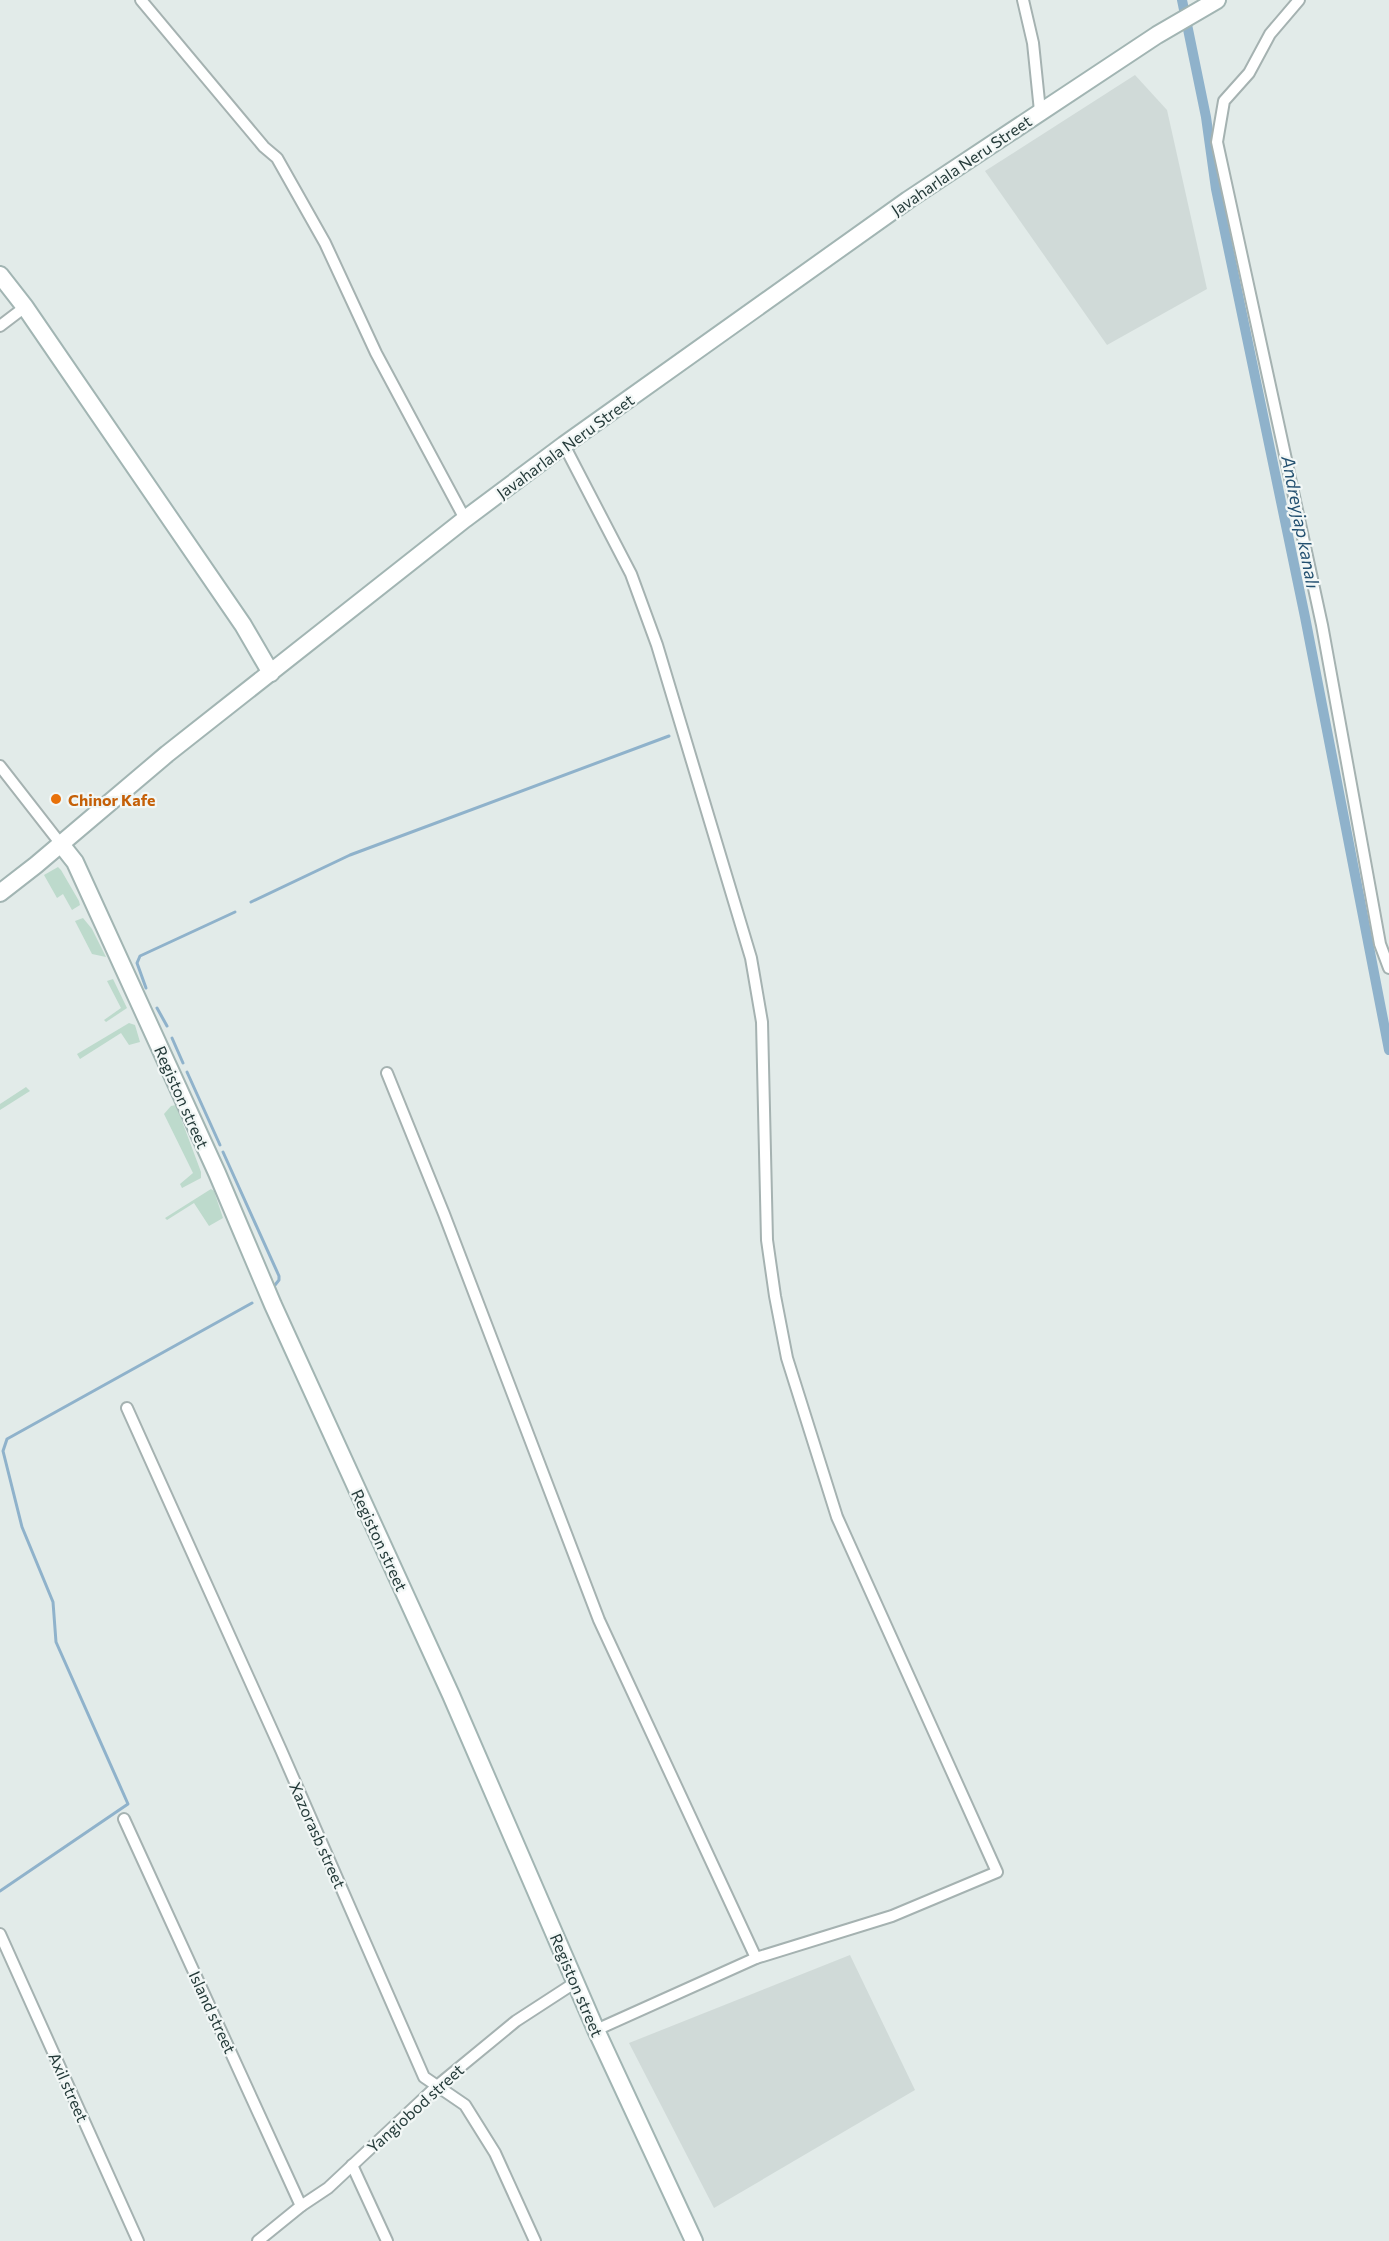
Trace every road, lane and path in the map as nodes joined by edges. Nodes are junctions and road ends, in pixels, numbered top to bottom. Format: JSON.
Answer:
{"nodes":[{"id":1,"x":141,"y":0,"type":"edge"},
{"id":2,"x":1023,"y":0,"type":"edge"},
{"id":3,"x":1299,"y":0,"type":"edge"},
{"id":4,"x":1212,"y":3,"type":"edge"},
{"id":5,"x":1040,"y":111,"type":"junction"},
{"id":6,"x":0,"y":275,"type":"edge"},
{"id":7,"x":25,"y":307,"type":"junction"},
{"id":8,"x":0,"y":326,"type":"edge"},
{"id":9,"x":564,"y":445,"type":"junction"},
{"id":10,"x":465,"y":519,"type":"junction"},
{"id":11,"x":271,"y":673,"type":"junction"},
{"id":12,"x":0,"y":766,"type":"edge"},
{"id":13,"x":60,"y":843,"type":"junction"},
{"id":14,"x":0,"y":893,"type":"edge"},
{"id":15,"x":1389,"y":968,"type":"edge"},
{"id":16,"x":387,"y":1073,"type":"dead end"},
{"id":17,"x":127,"y":1408,"type":"dead end"},
{"id":18,"x":124,"y":1819,"type":"dead end"},
{"id":19,"x":0,"y":1934,"type":"edge"},
{"id":20,"x":756,"y":1958,"type":"junction"},
{"id":21,"x":576,"y":1982,"type":"junction"},
{"id":22,"x":597,"y":2030,"type":"junction"},
{"id":23,"x":437,"y":2086,"type":"junction"},
{"id":24,"x":352,"y":2165,"type":"junction"},
{"id":25,"x":302,"y":2206,"type":"junction"},
{"id":26,"x":138,"y":2241,"type":"edge"},
{"id":27,"x":258,"y":2241,"type":"edge"},
{"id":28,"x":387,"y":2241,"type":"edge"},
{"id":29,"x":535,"y":2241,"type":"edge"},
{"id":30,"x":694,"y":2241,"type":"edge"}],
"edges":[{"from":1,"to":10,"type":"street"},
{"from":2,"to":5,"type":"street"},
{"from":3,"to":15,"type":"street"},
{"from":4,"to":5,"type":"street","name":"Javaharlala Neru Street"},
{"from":5,"to":9,"type":"street","name":"Javaharlala Neru Street"},
{"from":6,"to":7,"type":"street"},
{"from":7,"to":8,"type":"street"},
{"from":7,"to":11,"type":"street"},
{"from":9,"to":10,"type":"street","name":"Javaharlala Neru Street"},
{"from":9,"to":20,"type":"street"},
{"from":10,"to":11,"type":"street","name":"Javaharlala Neru Street"},
{"from":11,"to":13,"type":"street","name":"Javaharlala Neru Street"},
{"from":12,"to":13,"type":"street"},
{"from":13,"to":14,"type":"street","name":"Javaharlala Neru Street"},
{"from":13,"to":21,"type":"street","name":"Registon street"},
{"from":16,"to":20,"type":"street"},
{"from":17,"to":23,"type":"street","name":"Xazorasb street"},
{"from":18,"to":25,"type":"street","name":"Island street"},
{"from":19,"to":26,"type":"street","name":"Axil street"},
{"from":20,"to":22,"type":"street"},
{"from":21,"to":22,"type":"street","name":"Registon street"},
{"from":21,"to":23,"type":"street","name":"Yangiobod street"},
{"from":22,"to":30,"type":"street","name":"Registon street"},
{"from":23,"to":24,"type":"street","name":"Yangiobod street"},
{"from":23,"to":29,"type":"street","name":"Xazorasb street"},
{"from":24,"to":25,"type":"street","name":"Yangiobod street"},
{"from":24,"to":28,"type":"street"},
{"from":25,"to":27,"type":"street","name":"Yangiobod street"}]}
